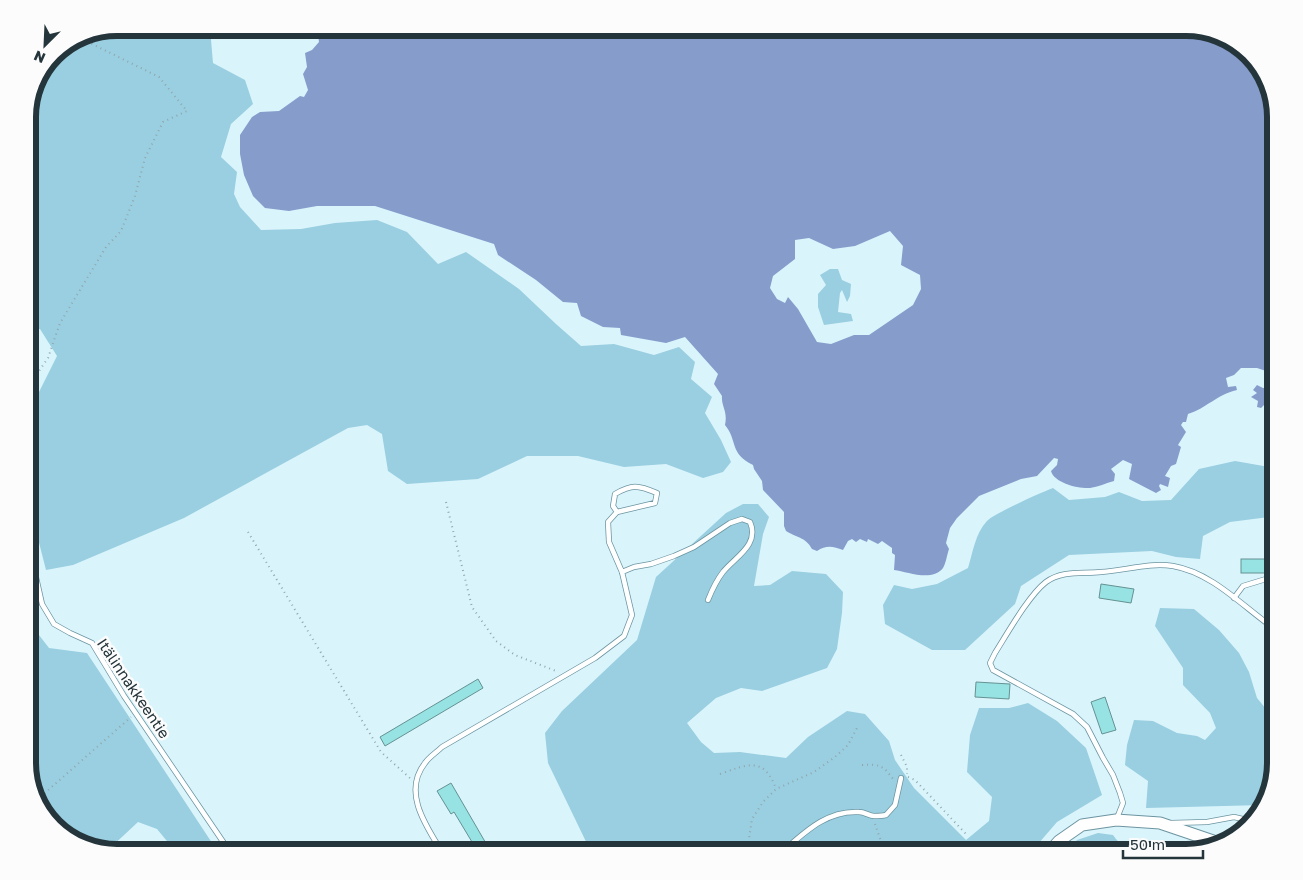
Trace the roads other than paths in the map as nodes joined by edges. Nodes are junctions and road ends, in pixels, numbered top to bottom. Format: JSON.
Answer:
{"nodes":[{"id":1,"x":617,"y":512,"type":"junction"},
{"id":2,"x":622,"y":572,"type":"junction"},
{"id":3,"x":36,"y":577,"type":"edge"},
{"id":4,"x":1266,"y":579,"type":"dead end"},
{"id":5,"x":1234,"y":598,"type":"junction"},
{"id":6,"x":708,"y":600,"type":"dead end"},
{"id":7,"x":1267,"y":623,"type":"edge"},
{"id":8,"x":901,"y":778,"type":"road end"},
{"id":9,"x":1244,"y":819,"type":"edge"},
{"id":10,"x":1116,"y":820,"type":"junction"},
{"id":11,"x":1160,"y":823,"type":"junction"},
{"id":12,"x":1210,"y":840,"type":"edge"},
{"id":13,"x":225,"y":844,"type":"edge"},
{"id":14,"x":438,"y":844,"type":"edge"},
{"id":15,"x":791,"y":844,"type":"edge"},
{"id":16,"x":1056,"y":844,"type":"edge"}],
"edges":[{"from":1,"to":1,"type":"lane"},
{"from":1,"to":2,"type":"lane"},
{"from":2,"to":6,"type":"lane"},
{"from":2,"to":14,"type":"lane"},
{"from":3,"to":13,"type":"lane","name":"Itälinnakkeentie"},
{"from":4,"to":5,"type":"lane"},
{"from":5,"to":7,"type":"lane"},
{"from":5,"to":10,"type":"lane"},
{"from":8,"to":15,"type":"lane"},
{"from":9,"to":11,"type":"lane"},
{"from":10,"to":11,"type":"street"},
{"from":10,"to":16,"type":"street"},
{"from":11,"to":12,"type":"street"}]}
